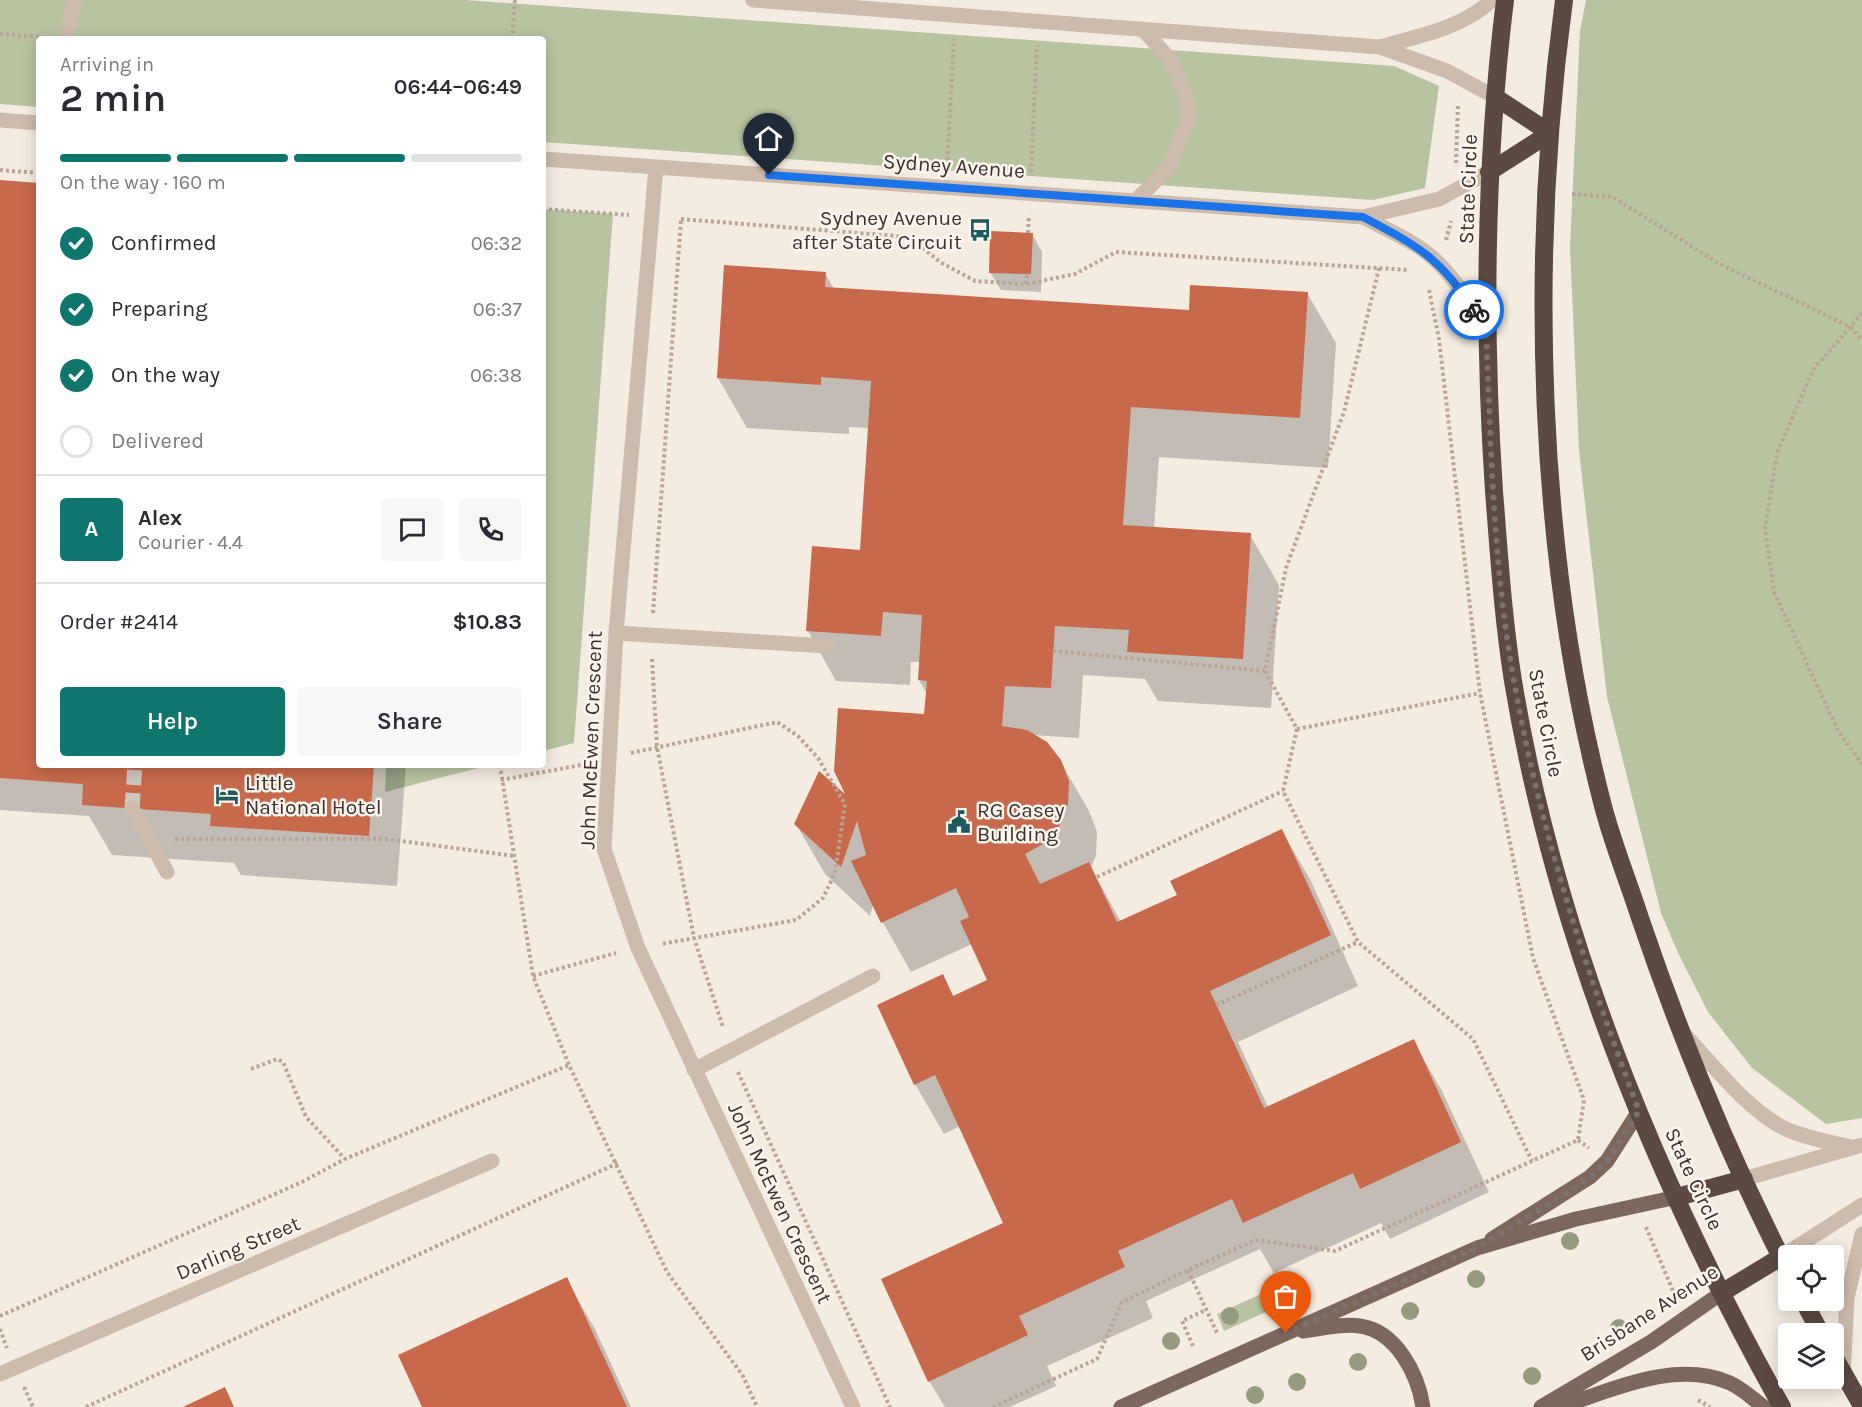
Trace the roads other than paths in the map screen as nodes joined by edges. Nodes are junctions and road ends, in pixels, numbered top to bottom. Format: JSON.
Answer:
{"nodes":[{"id":1,"x":74,"y":0,"type":"edge"},
{"id":2,"x":753,"y":0,"type":"edge"},
{"id":3,"x":1492,"y":0,"type":"edge"},
{"id":4,"x":1505,"y":0,"type":"edge"},
{"id":5,"x":1564,"y":0,"type":"edge"},
{"id":6,"x":837,"y":3,"type":"edge"},
{"id":7,"x":1142,"y":29,"type":"junction"},
{"id":8,"x":68,"y":36,"type":"edge"},
{"id":9,"x":1380,"y":47,"type":"junction"},
{"id":10,"x":1494,"y":98,"type":"junction"},
{"id":11,"x":0,"y":120,"type":"edge"},
{"id":12,"x":36,"y":123,"type":"edge"},
{"id":13,"x":1550,"y":133,"type":"junction"},
{"id":14,"x":546,"y":159,"type":"edge"},
{"id":15,"x":656,"y":167,"type":"junction"},
{"id":16,"x":1489,"y":171,"type":"junction"},
{"id":17,"x":1135,"y":201,"type":"junction"},
{"id":18,"x":1363,"y":217,"type":"junction"},
{"id":19,"x":1486,"y":329,"type":"junction"},
{"id":20,"x":616,"y":633,"type":"junction"},
{"id":21,"x":827,"y":646,"type":"dead end"},
{"id":22,"x":132,"y":808,"type":"tunnel mouth"},
{"id":23,"x":167,"y":872,"type":"dead end"},
{"id":24,"x":873,"y":976,"type":"dead end"},
{"id":25,"x":1680,"y":1030,"type":"junction"},
{"id":26,"x":694,"y":1070,"type":"junction"},
{"id":27,"x":1639,"y":1111,"type":"junction"},
{"id":28,"x":1857,"y":1146,"type":"edge"},
{"id":29,"x":492,"y":1161,"type":"dead end"},
{"id":30,"x":1744,"y":1179,"type":"junction"},
{"id":31,"x":1677,"y":1197,"type":"junction"},
{"id":32,"x":1862,"y":1205,"type":"edge"},
{"id":33,"x":1862,"y":1234,"type":"edge"},
{"id":34,"x":1809,"y":1245,"type":"edge"},
{"id":35,"x":1477,"y":1248,"type":"junction"},
{"id":36,"x":1778,"y":1251,"type":"edge"},
{"id":37,"x":1778,"y":1267,"type":"edge"},
{"id":38,"x":1723,"y":1292,"type":"junction"},
{"id":39,"x":1286,"y":1333,"type":"junction"},
{"id":40,"x":1844,"y":1355,"type":"edge"},
{"id":41,"x":0,"y":1374,"type":"edge"},
{"id":42,"x":1844,"y":1376,"type":"edge"},
{"id":43,"x":1862,"y":1406,"type":"edge"},
{"id":44,"x":853,"y":1407,"type":"edge"},
{"id":45,"x":1121,"y":1407,"type":"edge"},
{"id":46,"x":1423,"y":1407,"type":"edge"},
{"id":47,"x":1541,"y":1407,"type":"edge"},
{"id":48,"x":1560,"y":1407,"type":"edge"},
{"id":49,"x":1764,"y":1407,"type":"edge"},
{"id":50,"x":1782,"y":1407,"type":"edge"}],
"edges":[{"from":1,"to":8,"type":"street"},
{"from":2,"to":6,"type":"street"},
{"from":3,"to":9,"type":"street"},
{"from":4,"to":10,"type":"highway","name":"State Circle"},
{"from":5,"to":13,"type":"highway","name":"State Circle"},
{"from":6,"to":7,"type":"street"},
{"from":7,"to":9,"type":"street"},
{"from":7,"to":17,"type":"street"},
{"from":9,"to":10,"type":"street"},
{"from":10,"to":13,"type":"highway"},
{"from":10,"to":16,"type":"highway","name":"State Circle"},
{"from":11,"to":12,"type":"street"},
{"from":13,"to":16,"type":"highway","name":"Sydney Avenue"},
{"from":13,"to":25,"type":"highway","name":"State Circle"},
{"from":14,"to":15,"type":"street","name":"Sydney Avenue"},
{"from":15,"to":17,"type":"street","name":"Sydney Avenue"},
{"from":15,"to":20,"type":"street","name":"John McEwen Crescent"},
{"from":16,"to":18,"type":"street","name":"Sydney Avenue"},
{"from":16,"to":19,"type":"highway","name":"State Circle"},
{"from":17,"to":18,"type":"street","name":"Sydney Avenue"},
{"from":18,"to":19,"type":"street","name":"Sydney Avenue"},
{"from":19,"to":27,"type":"highway","name":"State Circle"},
{"from":20,"to":21,"type":"street"},
{"from":20,"to":26,"type":"street","name":"John McEwen Crescent"},
{"from":22,"to":23,"type":"street"},
{"from":24,"to":26,"type":"street"},
{"from":25,"to":28,"type":"street"},
{"from":25,"to":30,"type":"highway","name":"State Circle"},
{"from":26,"to":44,"type":"street","name":"John McEwen Crescent"},
{"from":27,"to":31,"type":"highway","name":"State Circle"},
{"from":27,"to":35,"type":"main road"},
{"from":28,"to":30,"type":"street"},
{"from":29,"to":41,"type":"street","name":"Darling Street"},
{"from":30,"to":31,"type":"highway"},
{"from":30,"to":36,"type":"highway","name":"State Circle"},
{"from":31,"to":35,"type":"main road"},
{"from":31,"to":38,"type":"highway","name":"State Circle"},
{"from":32,"to":34,"type":"street"},
{"from":33,"to":40,"type":"street"},
{"from":35,"to":39,"type":"main road"},
{"from":37,"to":38,"type":"highway","name":"Brisbane Avenue"},
{"from":38,"to":47,"type":"main road","name":"Brisbane Avenue"},
{"from":38,"to":50,"type":"highway","name":"State Circle"},
{"from":39,"to":45,"type":"main road"},
{"from":39,"to":46,"type":"main road"},
{"from":42,"to":43,"type":"highway"},
{"from":48,"to":49,"type":"main road"}]}
